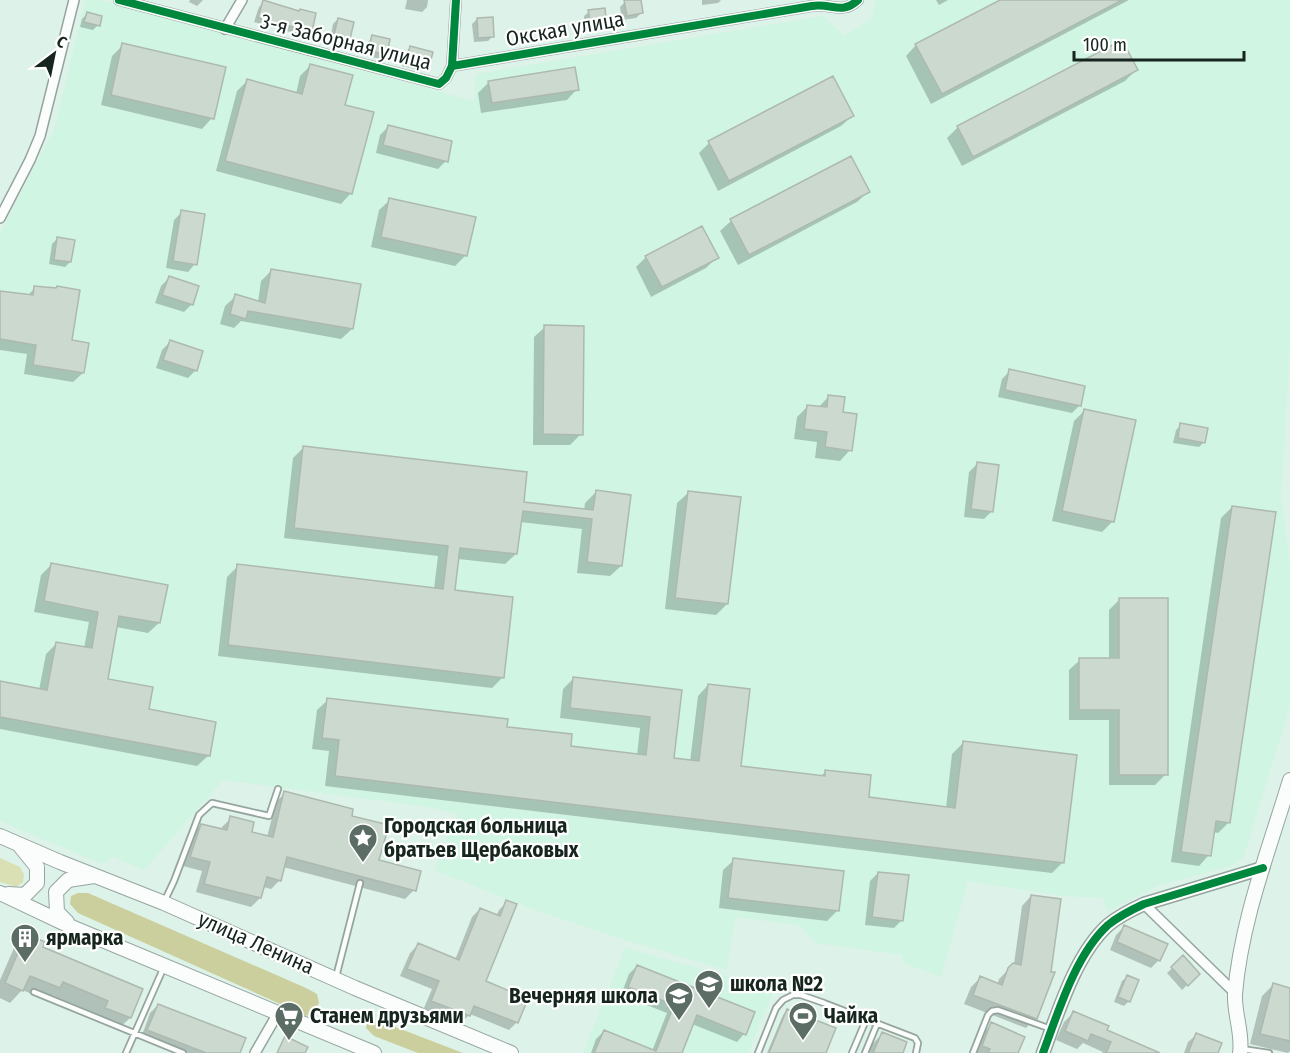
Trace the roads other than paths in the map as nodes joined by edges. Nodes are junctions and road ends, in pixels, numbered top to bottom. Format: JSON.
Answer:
{"nodes":[{"id":1,"x":74,"y":0,"type":"edge"},
{"id":2,"x":119,"y":0,"type":"edge"},
{"id":3,"x":242,"y":0,"type":"edge"},
{"id":4,"x":456,"y":0,"type":"edge"},
{"id":5,"x":858,"y":0,"type":"edge"},
{"id":6,"x":812,"y":3,"type":"edge"},
{"id":7,"x":225,"y":29,"type":"junction"},
{"id":8,"x":452,"y":66,"type":"junction"},
{"id":9,"x":0,"y":218,"type":"edge"},
{"id":10,"x":1290,"y":780,"type":"edge"},
{"id":11,"x":278,"y":789,"type":"dead end"},
{"id":12,"x":0,"y":836,"type":"edge"},
{"id":13,"x":18,"y":843,"type":"junction"},
{"id":14,"x":1263,"y":868,"type":"junction"},
{"id":15,"x":96,"y":876,"type":"junction"},
{"id":16,"x":360,"y":883,"type":"dead end"},
{"id":17,"x":1,"y":894,"type":"edge"},
{"id":18,"x":164,"y":903,"type":"junction"},
{"id":19,"x":1144,"y":904,"type":"junction"},
{"id":20,"x":76,"y":930,"type":"junction"},
{"id":21,"x":164,"y":966,"type":"junction"},
{"id":22,"x":336,"y":979,"type":"junction"},
{"id":23,"x":34,"y":992,"type":"dead end"},
{"id":24,"x":1235,"y":993,"type":"junction"},
{"id":25,"x":278,"y":1013,"type":"junction"},
{"id":26,"x":866,"y":1020,"type":"junction"},
{"id":27,"x":877,"y":1024,"type":"junction"},
{"id":28,"x":1052,"y":1029,"type":"junction"},
{"id":29,"x":135,"y":1033,"type":"junction"},
{"id":30,"x":1241,"y":1051,"type":"edge"},
{"id":31,"x":126,"y":1053,"type":"edge"},
{"id":32,"x":183,"y":1053,"type":"edge"},
{"id":33,"x":255,"y":1053,"type":"edge"},
{"id":34,"x":374,"y":1053,"type":"edge"},
{"id":35,"x":510,"y":1053,"type":"edge"},
{"id":36,"x":758,"y":1053,"type":"edge"},
{"id":37,"x":852,"y":1053,"type":"edge"},
{"id":38,"x":865,"y":1053,"type":"edge"},
{"id":39,"x":916,"y":1053,"type":"edge"},
{"id":40,"x":973,"y":1053,"type":"edge"},
{"id":41,"x":1043,"y":1053,"type":"edge"},
{"id":42,"x":1269,"y":1053,"type":"edge"}],
"edges":[{"from":1,"to":9,"type":"street"},
{"from":2,"to":7,"type":"street","name":"3-я Заборная улица"},
{"from":3,"to":7,"type":"street"},
{"from":4,"to":8,"type":"street"},
{"from":5,"to":6,"type":"street","name":"Окская улица"},
{"from":6,"to":8,"type":"street","name":"Окская улица"},
{"from":7,"to":8,"type":"street","name":"3-я Заборная улица"},
{"from":10,"to":14,"type":"main road"},
{"from":11,"to":18,"type":"lane"},
{"from":12,"to":13,"type":"main road","name":"улица Ленина"},
{"from":13,"to":15,"type":"main road","name":"улица Ленина"},
{"from":13,"to":17,"type":"main road"},
{"from":14,"to":19,"type":"street"},
{"from":14,"to":24,"type":"main road"},
{"from":15,"to":18,"type":"main road","name":"улица Ленина"},
{"from":15,"to":20,"type":"main road"},
{"from":16,"to":22,"type":"lane"},
{"from":17,"to":20,"type":"main road"},
{"from":18,"to":22,"type":"main road","name":"улица Ленина"},
{"from":19,"to":24,"type":"street"},
{"from":19,"to":28,"type":"street"},
{"from":20,"to":21,"type":"main road"},
{"from":21,"to":25,"type":"main road"},
{"from":21,"to":29,"type":"lane"},
{"from":22,"to":35,"type":"main road","name":"улица Ленина"},
{"from":23,"to":29,"type":"lane"},
{"from":24,"to":30,"type":"main road"},
{"from":25,"to":33,"type":"street"},
{"from":25,"to":34,"type":"main road"},
{"from":26,"to":27,"type":"lane"},
{"from":26,"to":36,"type":"lane"},
{"from":26,"to":37,"type":"lane"},
{"from":27,"to":38,"type":"lane"},
{"from":27,"to":39,"type":"lane"},
{"from":28,"to":40,"type":"lane"},
{"from":28,"to":41,"type":"street"},
{"from":29,"to":31,"type":"lane"},
{"from":29,"to":32,"type":"lane"},
{"from":30,"to":42,"type":"lane"}]}
